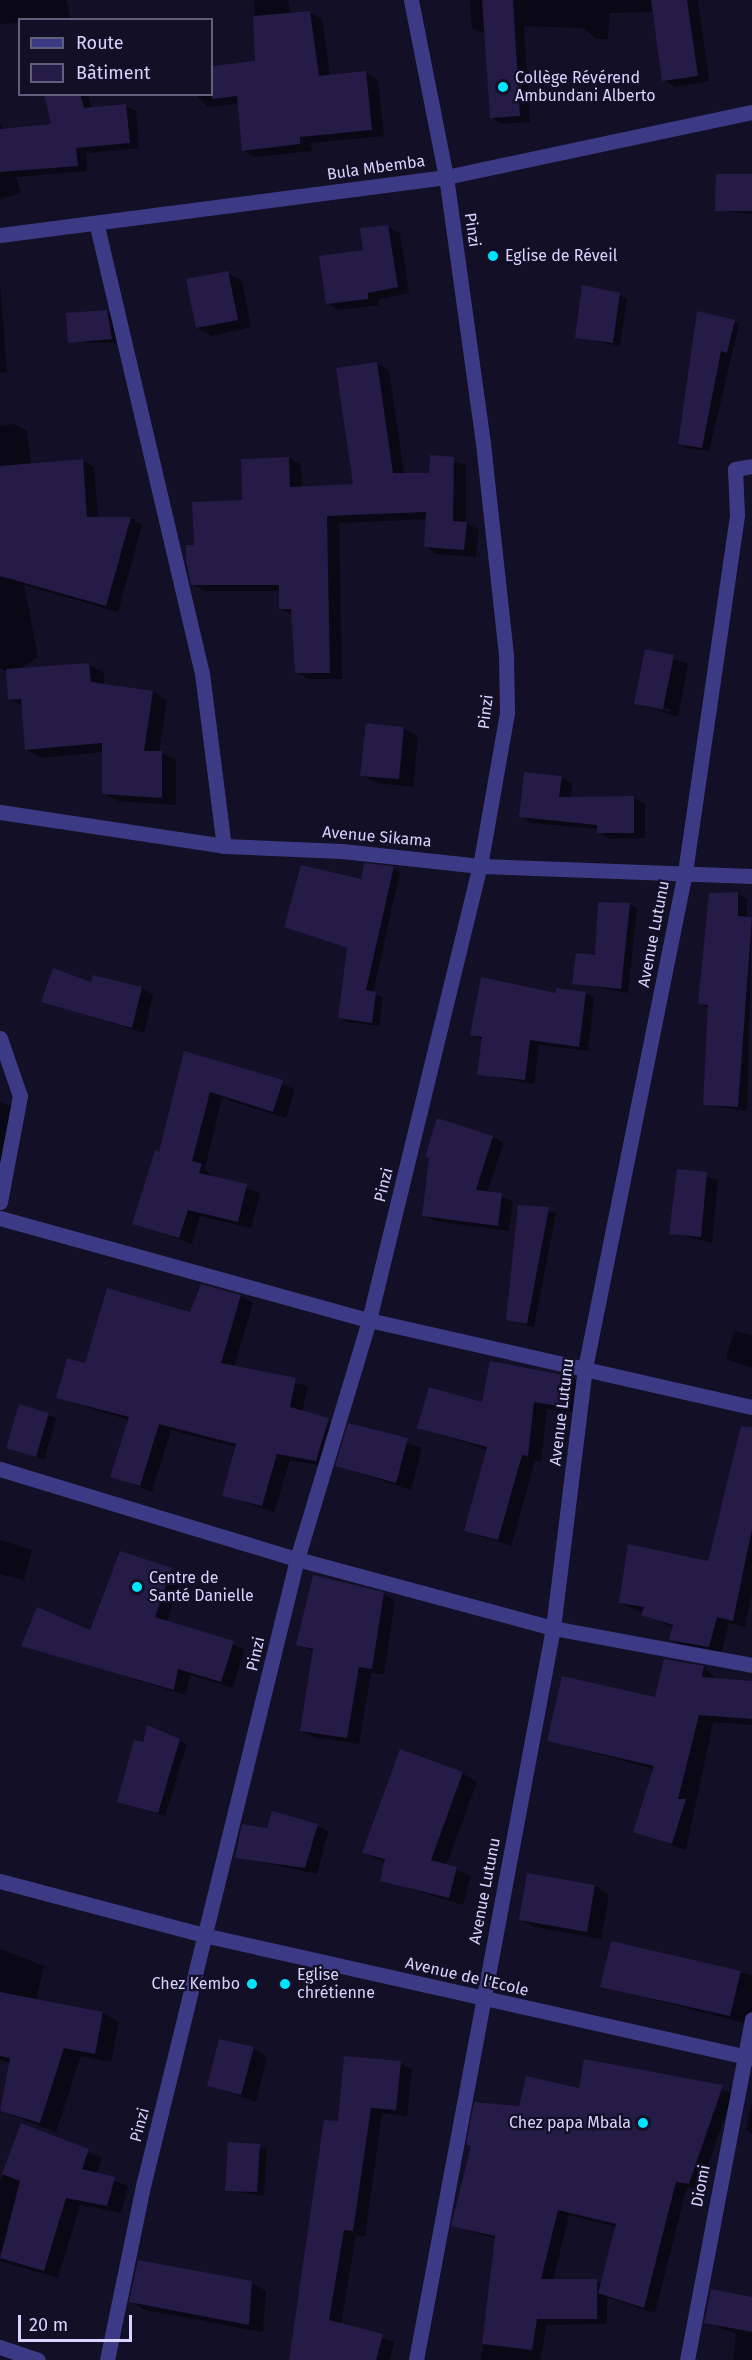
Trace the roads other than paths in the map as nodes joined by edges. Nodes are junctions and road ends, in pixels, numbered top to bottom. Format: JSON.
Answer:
{"nodes":[{"id":1,"x":411,"y":0,"type":"edge"},
{"id":2,"x":752,"y":112,"type":"edge"},
{"id":3,"x":446,"y":177,"type":"junction"},
{"id":4,"x":97,"y":226,"type":"junction"},
{"id":5,"x":0,"y":235,"type":"edge"},
{"id":6,"x":752,"y":466,"type":"edge"},
{"id":7,"x":0,"y":813,"type":"edge"},
{"id":8,"x":224,"y":846,"type":"junction"},
{"id":9,"x":480,"y":866,"type":"junction"},
{"id":10,"x":684,"y":872,"type":"junction"},
{"id":11,"x":752,"y":876,"type":"edge"},
{"id":12,"x":0,"y":1038,"type":"edge"},
{"id":13,"x":0,"y":1202,"type":"edge"},
{"id":14,"x":0,"y":1218,"type":"edge"},
{"id":15,"x":369,"y":1320,"type":"junction"},
{"id":16,"x":585,"y":1368,"type":"junction"},
{"id":17,"x":752,"y":1407,"type":"edge"},
{"id":18,"x":0,"y":1470,"type":"edge"},
{"id":19,"x":297,"y":1559,"type":"junction"},
{"id":20,"x":553,"y":1628,"type":"junction"},
{"id":21,"x":752,"y":1665,"type":"edge"},
{"id":22,"x":0,"y":1881,"type":"edge"},
{"id":23,"x":208,"y":1936,"type":"junction"},
{"id":24,"x":483,"y":1999,"type":"junction"},
{"id":25,"x":752,"y":2019,"type":"edge"},
{"id":26,"x":748,"y":2057,"type":"edge"},
{"id":27,"x":0,"y":2347,"type":"edge"},
{"id":28,"x":38,"y":2360,"type":"edge"},
{"id":29,"x":107,"y":2360,"type":"edge"},
{"id":30,"x":416,"y":2360,"type":"edge"},
{"id":31,"x":687,"y":2360,"type":"edge"}],
"edges":[{"from":1,"to":3,"type":"street","name":"Pinzi"},
{"from":2,"to":3,"type":"street","name":"Bula Mbemba"},
{"from":3,"to":4,"type":"street","name":"Bula Mbemba"},
{"from":3,"to":9,"type":"street","name":"Pinzi"},
{"from":4,"to":5,"type":"street","name":"Bula Mbemba"},
{"from":4,"to":8,"type":"street"},
{"from":6,"to":10,"type":"street","name":"Avenue Lutunu"},
{"from":7,"to":8,"type":"street","name":"Avenue Sikama"},
{"from":8,"to":9,"type":"street","name":"Avenue Sikama"},
{"from":9,"to":10,"type":"street","name":"Avenue Sikama"},
{"from":9,"to":15,"type":"street","name":"Pinzi"},
{"from":10,"to":11,"type":"street","name":"Avenue Sikama"},
{"from":10,"to":16,"type":"street","name":"Avenue Lutunu"},
{"from":12,"to":13,"type":"street"},
{"from":14,"to":15,"type":"street"},
{"from":15,"to":16,"type":"street"},
{"from":15,"to":19,"type":"street","name":"Pinzi"},
{"from":16,"to":17,"type":"street"},
{"from":16,"to":20,"type":"street","name":"Avenue Lutunu"},
{"from":18,"to":19,"type":"street"},
{"from":19,"to":20,"type":"street"},
{"from":19,"to":23,"type":"street","name":"Pinzi"},
{"from":20,"to":21,"type":"street"},
{"from":20,"to":24,"type":"street","name":"Avenue Lutunu"},
{"from":22,"to":23,"type":"street","name":"Avenue de l'Ecole"},
{"from":23,"to":24,"type":"street","name":"Avenue de l'Ecole"},
{"from":23,"to":29,"type":"street","name":"Pinzi"},
{"from":24,"to":26,"type":"street","name":"Avenue de l'Ecole"},
{"from":24,"to":30,"type":"street","name":"Avenue Lutunu"},
{"from":25,"to":26,"type":"street","name":"Diomi"},
{"from":26,"to":31,"type":"street","name":"Diomi"},
{"from":27,"to":28,"type":"street"}]}
